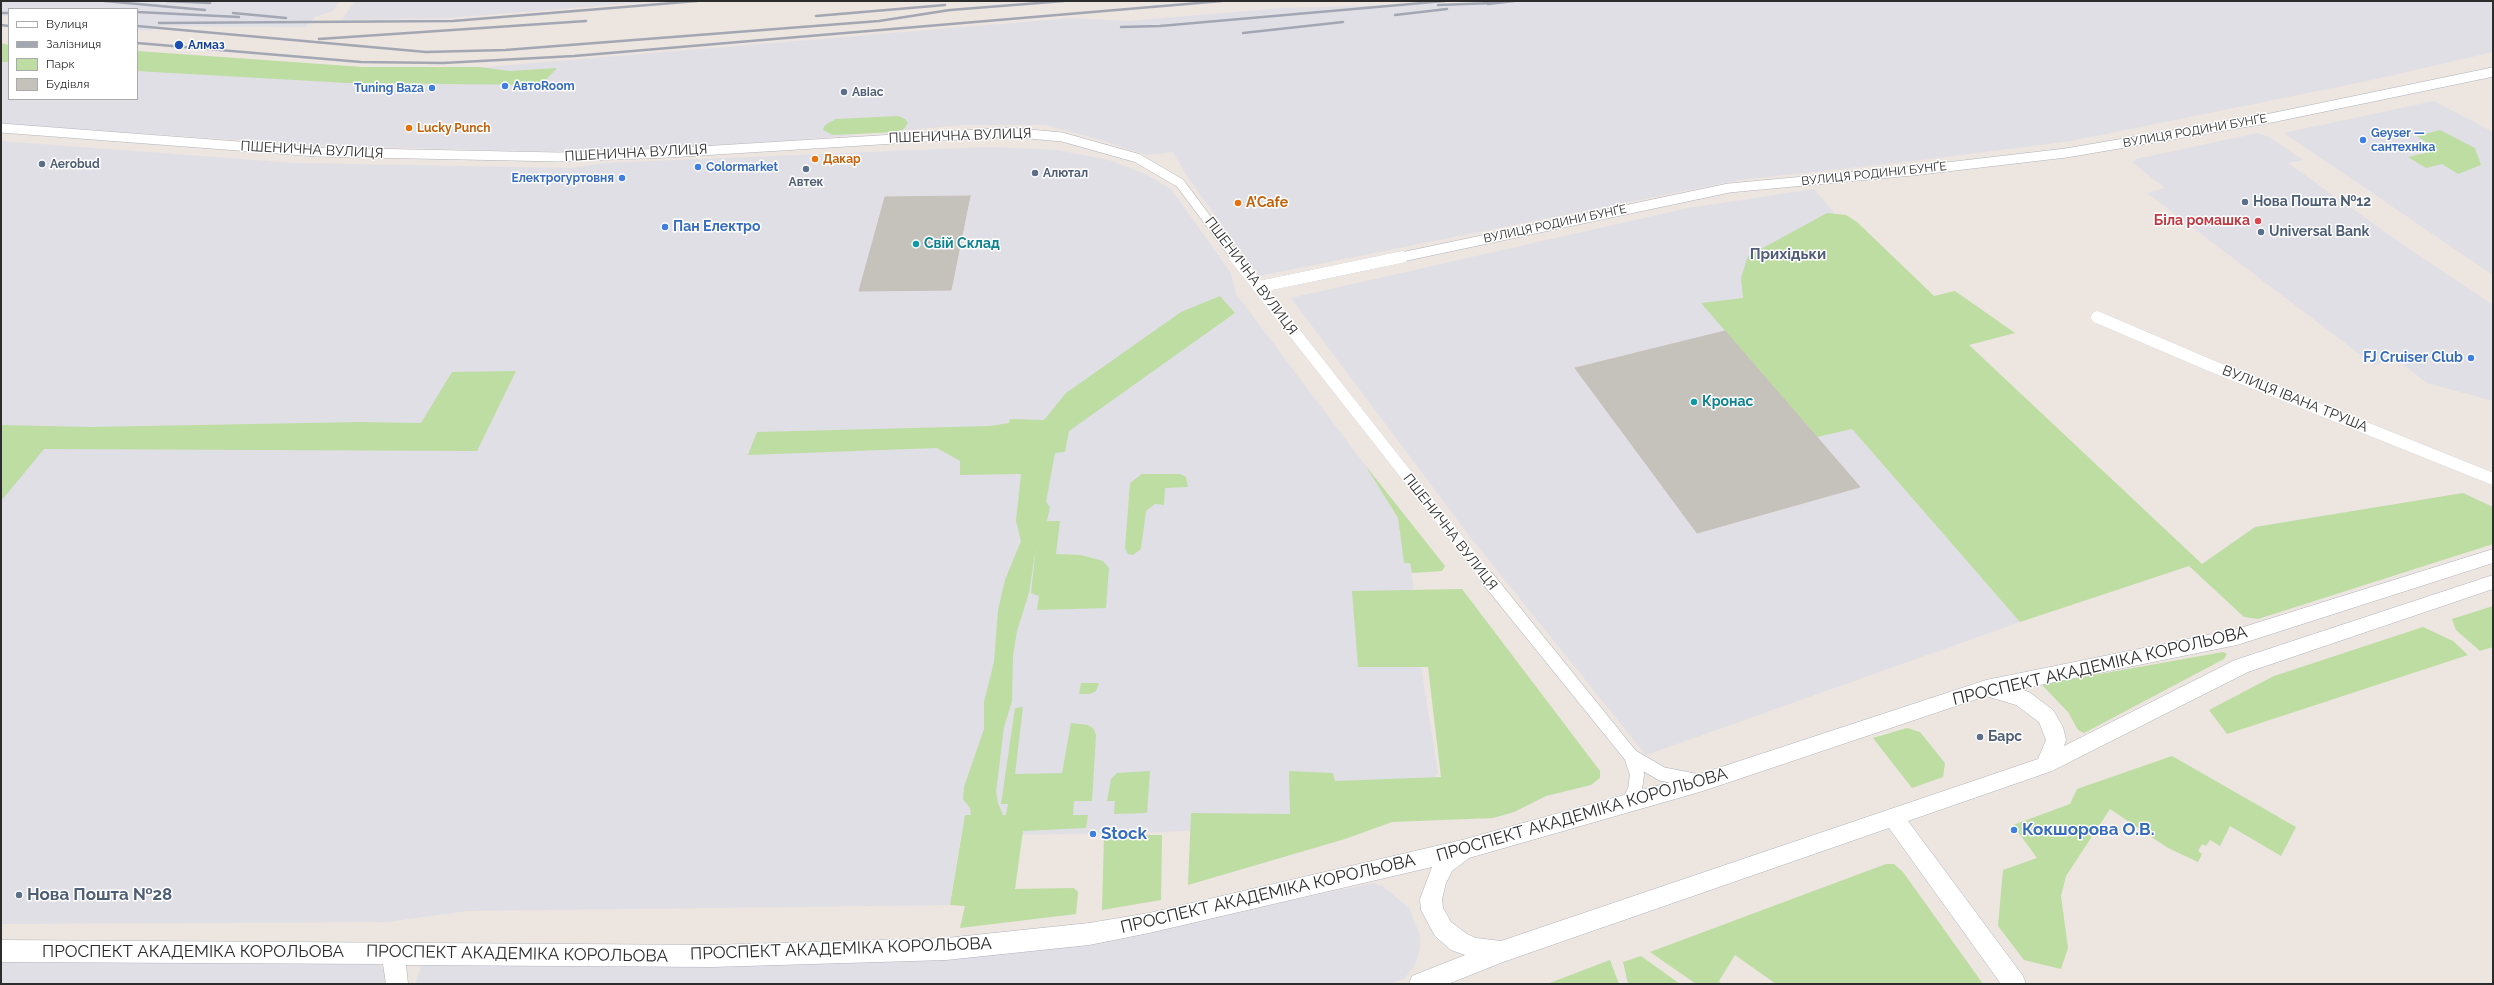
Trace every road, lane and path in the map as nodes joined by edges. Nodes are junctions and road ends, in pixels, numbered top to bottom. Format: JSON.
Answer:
{"nodes":[{"id":1,"x":2493,"y":72,"type":"edge"},
{"id":2,"x":1,"y":128,"type":"edge"},
{"id":3,"x":1258,"y":287,"type":"junction"},
{"id":4,"x":2098,"y":317,"type":"dead end"},
{"id":5,"x":2493,"y":479,"type":"edge"},
{"id":6,"x":2493,"y":556,"type":"edge"},
{"id":7,"x":2493,"y":582,"type":"edge"},
{"id":8,"x":1986,"y":688,"type":"junction"},
{"id":9,"x":1631,"y":756,"type":"junction"},
{"id":10,"x":2045,"y":765,"type":"junction"},
{"id":11,"x":1703,"y":782,"type":"junction"},
{"id":12,"x":1627,"y":805,"type":"junction"},
{"id":13,"x":1892,"y":816,"type":"junction"},
{"id":14,"x":1462,"y":850,"type":"junction"},
{"id":15,"x":1,"y":951,"type":"edge"},
{"id":16,"x":1504,"y":951,"type":"junction"},
{"id":17,"x":389,"y":952,"type":"junction"},
{"id":18,"x":397,"y":984,"type":"edge"},
{"id":19,"x":1420,"y":984,"type":"edge"},
{"id":20,"x":2015,"y":984,"type":"edge"}],
"edges":[{"from":1,"to":3,"type":"street","name":"ВУЛИЦЯ РОДИНИ БУНҐЕ"},
{"from":2,"to":3,"type":"street","name":"ПШЕНИЧНА ВУЛИЦЯ"},
{"from":3,"to":9,"type":"street","name":"ПШЕНИЧНА ВУЛИЦЯ"},
{"from":4,"to":5,"type":"street","name":"ВУЛИЦЯ ІВАНА ТРУША"},
{"from":6,"to":8,"type":"main road","name":"ПРОСПЕКТ АКАДЕМІКА КОРОЛЬОВА"},
{"from":7,"to":10,"type":"main road","name":"ПРОСПЕКТ АКАДЕМІКА КОРОЛЬОВА"},
{"from":8,"to":10,"type":"main road"},
{"from":8,"to":11,"type":"main road","name":"ПРОСПЕКТ АКАДЕМІКА КОРОЛЬОВА"},
{"from":9,"to":11,"type":"street","name":"ПШЕНИЧНА ВУЛИЦЯ"},
{"from":9,"to":12,"type":"street","name":"ПШЕНИЧНА ВУЛИЦЯ"},
{"from":10,"to":13,"type":"main road","name":"ПРОСПЕКТ АКАДЕМІКА КОРОЛЬОВА"},
{"from":11,"to":12,"type":"main road","name":"ПРОСПЕКТ АКАДЕМІКА КОРОЛЬОВА"},
{"from":12,"to":14,"type":"main road","name":"ПРОСПЕКТ АКАДЕМІКА КОРОЛЬОВА"},
{"from":13,"to":16,"type":"main road","name":"ПРОСПЕКТ АКАДЕМІКА КОРОЛЬОВА"},
{"from":13,"to":20,"type":"main road"},
{"from":14,"to":16,"type":"main road"},
{"from":14,"to":17,"type":"main road","name":"ПРОСПЕКТ АКАДЕМІКА КОРОЛЬОВА"},
{"from":15,"to":17,"type":"main road","name":"ПРОСПЕКТ АКАДЕМІКА КОРОЛЬОВА"},
{"from":16,"to":19,"type":"main road","name":"ПРОСПЕКТ АКАДЕМІКА КОРОЛЬОВА"},
{"from":17,"to":18,"type":"main road"}]}
